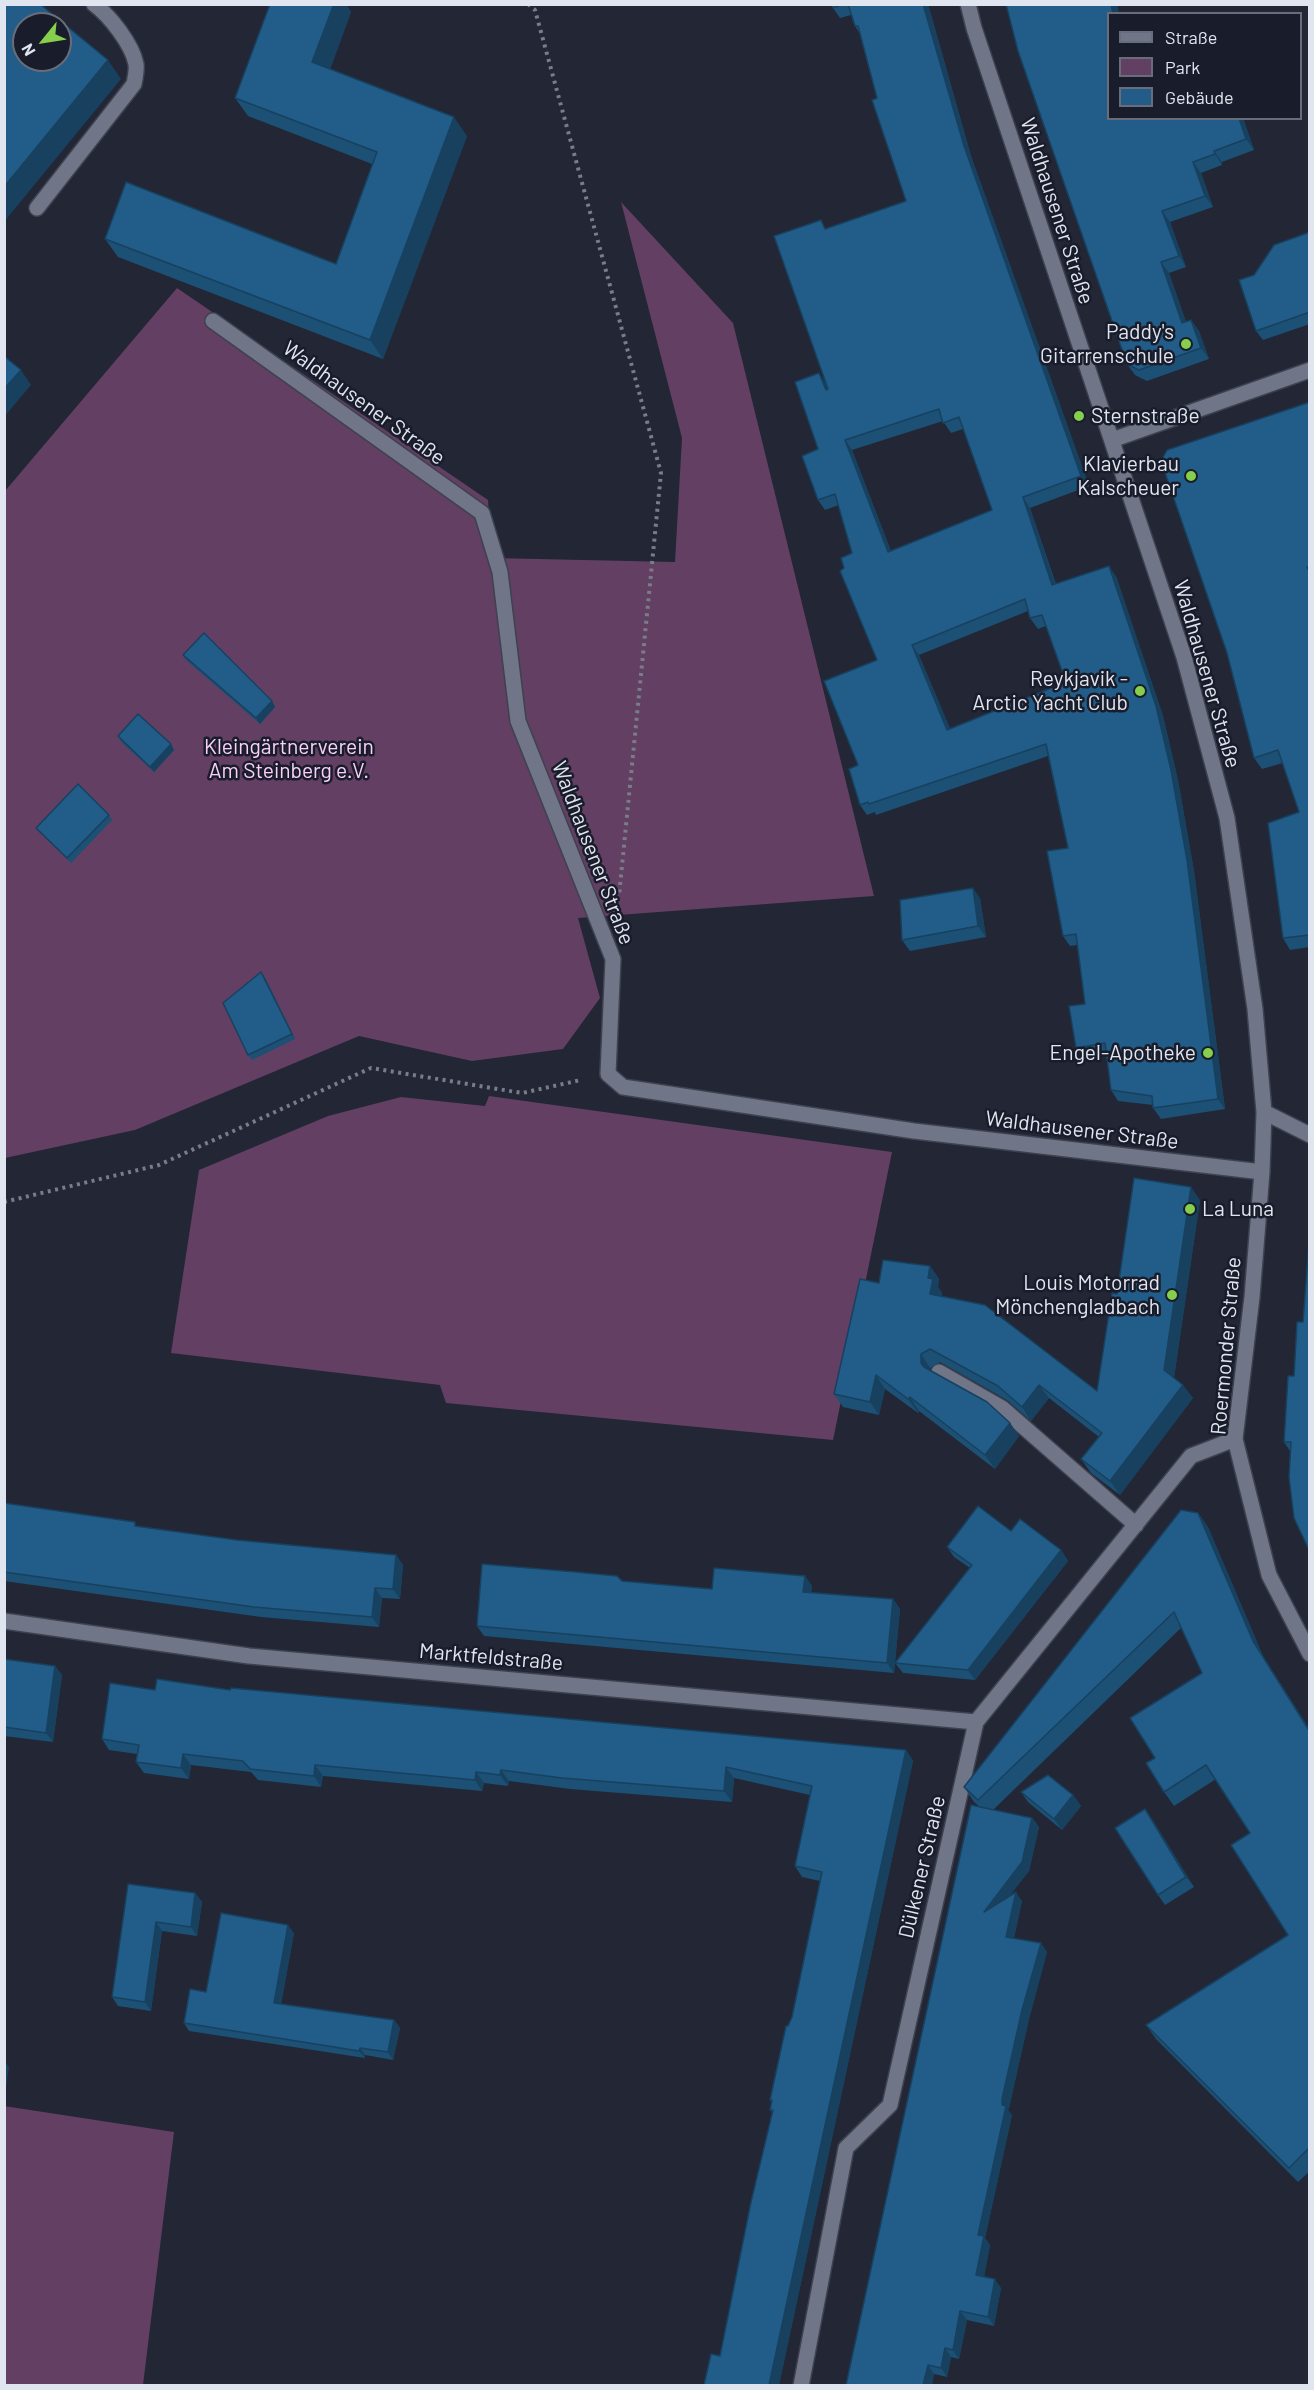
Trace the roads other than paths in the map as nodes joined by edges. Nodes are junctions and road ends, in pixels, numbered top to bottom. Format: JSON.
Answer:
{"nodes":[{"id":1,"x":94,"y":4,"type":"edge"},
{"id":2,"x":968,"y":4,"type":"edge"},
{"id":3,"x":37,"y":208,"type":"dead end"},
{"id":4,"x":213,"y":321,"type":"dead end"},
{"id":5,"x":1310,"y":370,"type":"edge"},
{"id":6,"x":1112,"y":440,"type":"junction"},
{"id":7,"x":1264,"y":1112,"type":"junction"},
{"id":8,"x":1310,"y":1135,"type":"edge"},
{"id":9,"x":1262,"y":1172,"type":"junction"},
{"id":10,"x":939,"y":1372,"type":"edge"},
{"id":11,"x":1235,"y":1439,"type":"junction"},
{"id":12,"x":1136,"y":1525,"type":"junction"},
{"id":13,"x":4,"y":1621,"type":"edge"},
{"id":14,"x":1310,"y":1654,"type":"edge"},
{"id":15,"x":976,"y":1722,"type":"junction"},
{"id":16,"x":801,"y":2385,"type":"edge"}],
"edges":[{"from":1,"to":3,"type":"street"},
{"from":2,"to":6,"type":"street","name":"Waldhausener Straße"},
{"from":4,"to":9,"type":"street","name":"Waldhausener Straße"},
{"from":5,"to":6,"type":"street"},
{"from":6,"to":7,"type":"street","name":"Waldhausener Straße"},
{"from":7,"to":8,"type":"street"},
{"from":7,"to":9,"type":"street","name":"Waldhausener Straße"},
{"from":9,"to":11,"type":"street","name":"Roermonder Straße"},
{"from":10,"to":12,"type":"street"},
{"from":11,"to":12,"type":"street","name":"Dülkener Straße"},
{"from":11,"to":14,"type":"street","name":"Roermonder Straße"},
{"from":12,"to":15,"type":"street","name":"Dülkener Straße"},
{"from":13,"to":15,"type":"street","name":"Marktfeldstraße"},
{"from":15,"to":16,"type":"street","name":"Dülkener Straße"}]}
